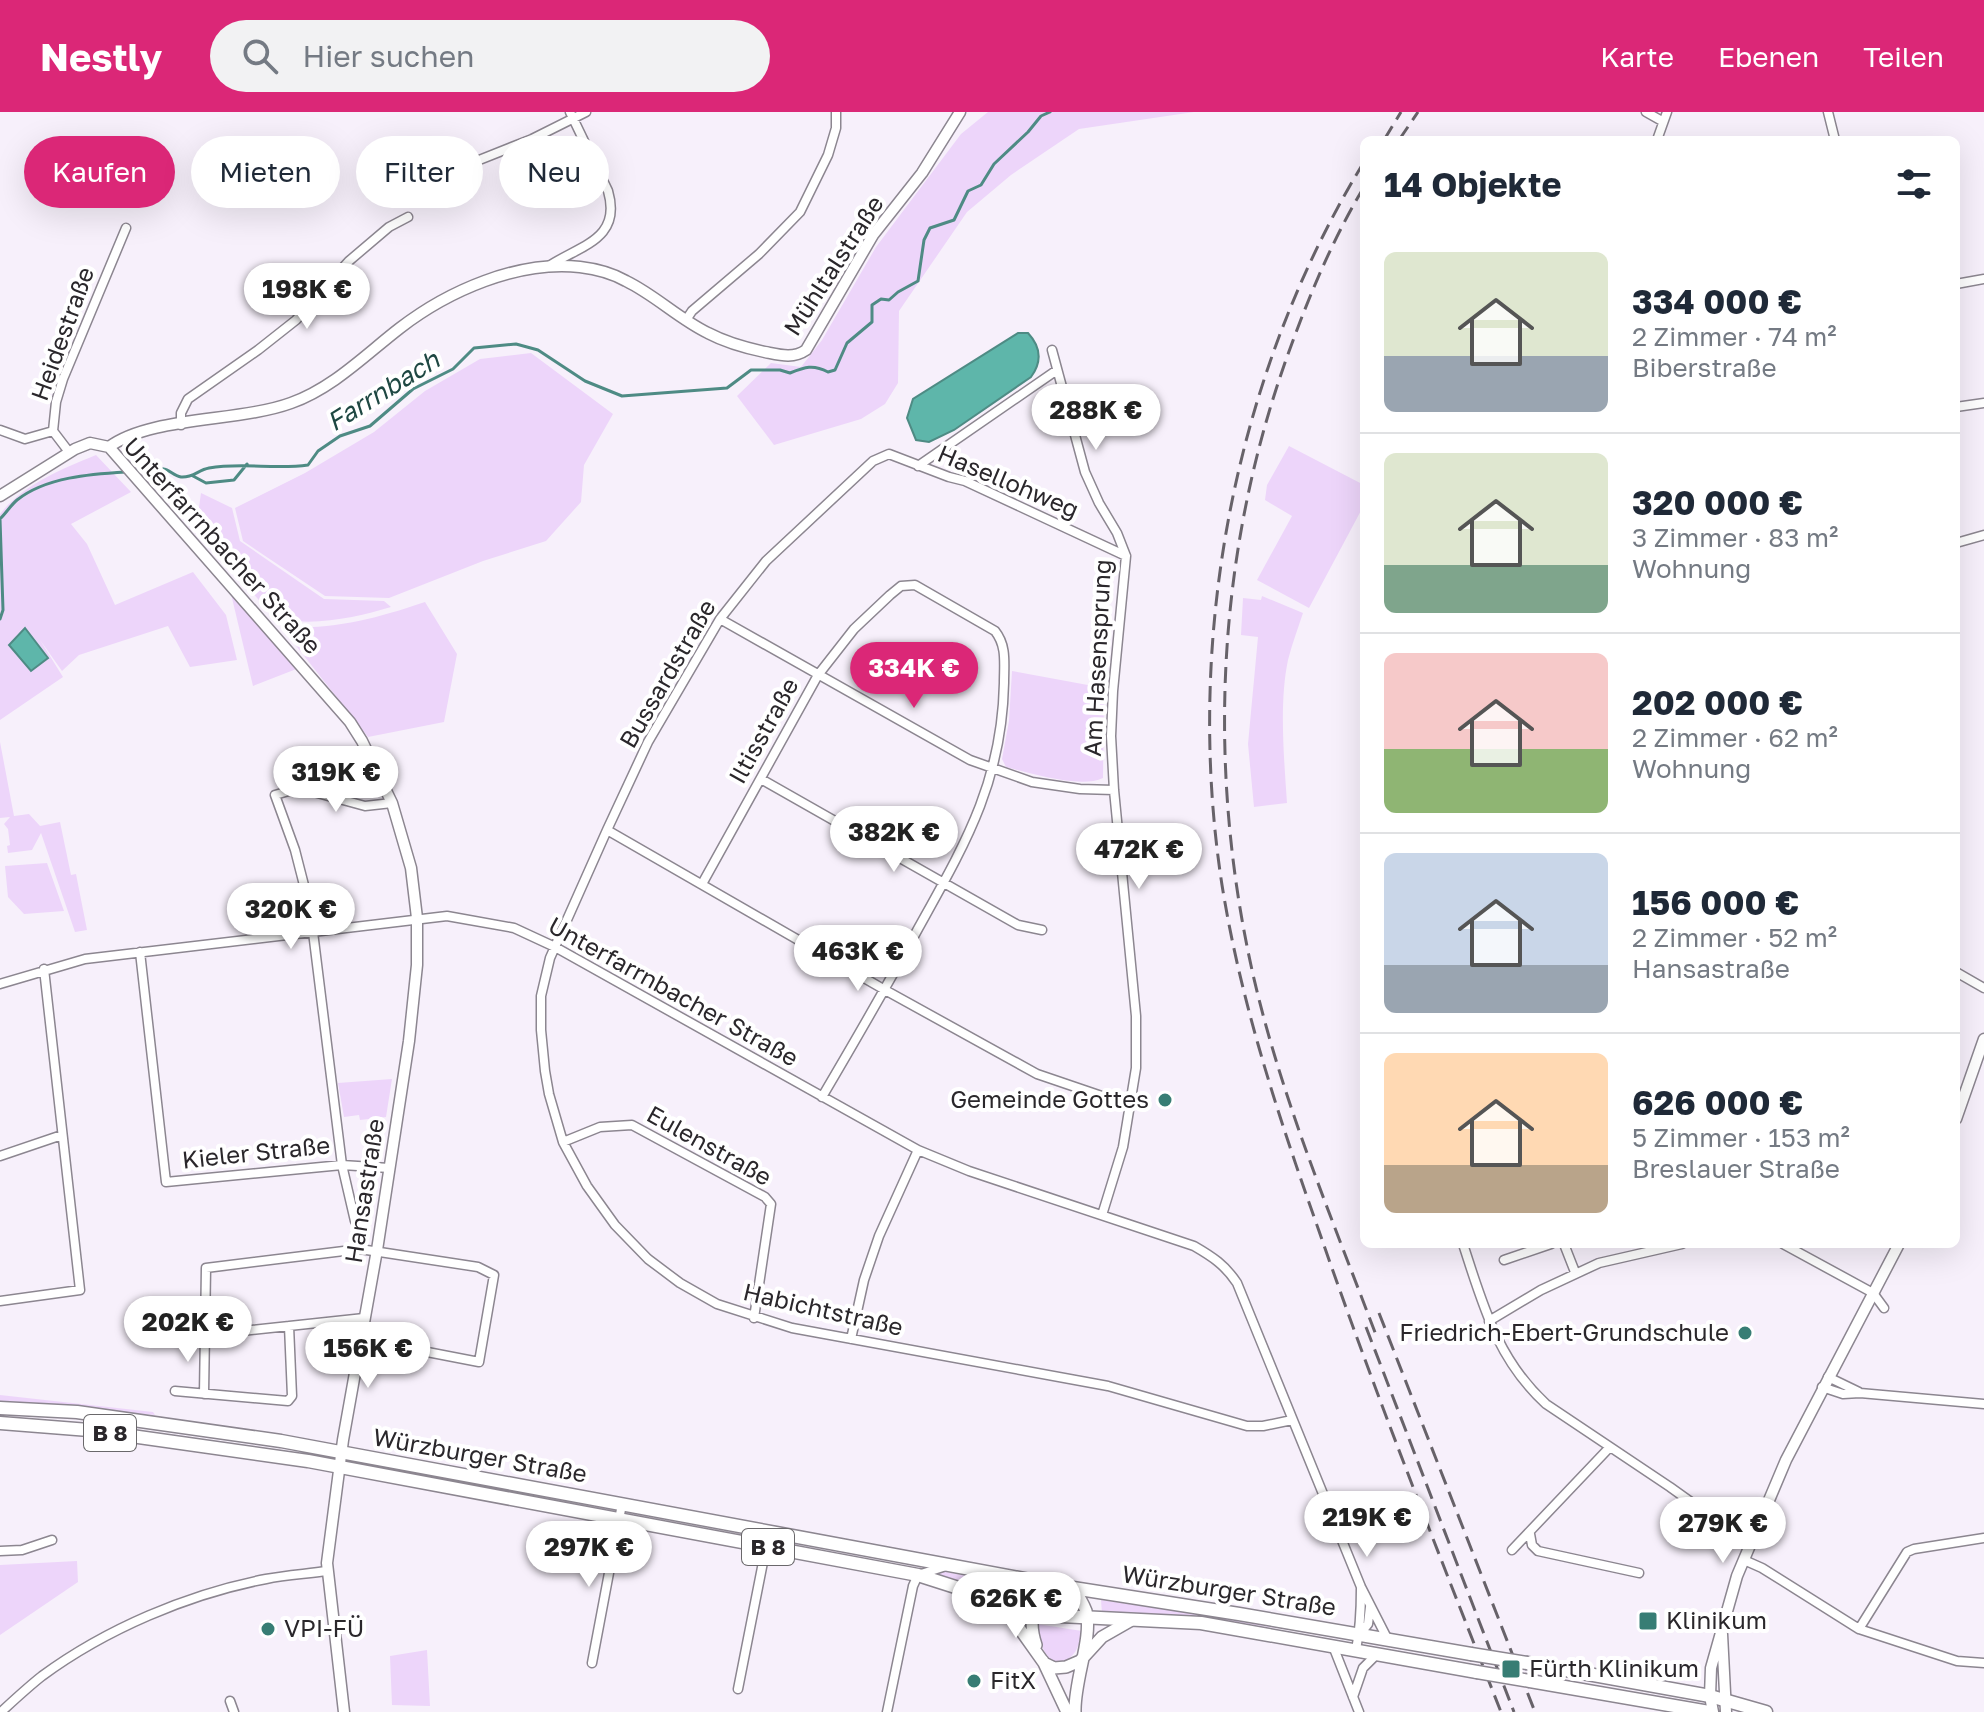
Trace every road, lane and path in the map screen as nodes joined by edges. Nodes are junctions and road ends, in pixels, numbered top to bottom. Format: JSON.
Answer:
{"nodes":[{"id":1,"x":586,"y":112,"type":"edge"},
{"id":2,"x":836,"y":112,"type":"edge"},
{"id":3,"x":960,"y":112,"type":"edge"},
{"id":4,"x":1646,"y":112,"type":"edge"},
{"id":5,"x":1667,"y":112,"type":"edge"},
{"id":6,"x":1828,"y":112,"type":"edge"},
{"id":7,"x":572,"y":115,"type":"edge"},
{"id":8,"x":1662,"y":121,"type":"junction"},
{"id":9,"x":1658,"y":136,"type":"edge"},
{"id":10,"x":1834,"y":136,"type":"edge"},
{"id":11,"x":483,"y":158,"type":"edge"},
{"id":12,"x":408,"y":217,"type":"dead end"},
{"id":13,"x":126,"y":228,"type":"dead end"},
{"id":14,"x":548,"y":266,"type":"junction"},
{"id":15,"x":1984,"y":279,"type":"edge"},
{"id":16,"x":1960,"y":280,"type":"edge"},
{"id":17,"x":686,"y":320,"type":"junction"},
{"id":18,"x":1052,"y":350,"type":"dead end"},
{"id":19,"x":1057,"y":370,"type":"junction"},
{"id":20,"x":1984,"y":403,"type":"edge"},
{"id":21,"x":1960,"y":406,"type":"edge"},
{"id":22,"x":181,"y":425,"type":"junction"},
{"id":23,"x":0,"y":430,"type":"edge"},
{"id":24,"x":53,"y":431,"type":"junction"},
{"id":25,"x":109,"y":447,"type":"junction"},
{"id":26,"x":69,"y":452,"type":"junction"},
{"id":27,"x":873,"y":461,"type":"joint"},
{"id":28,"x":918,"y":466,"type":"junction"},
{"id":29,"x":0,"y":496,"type":"edge"},
{"id":30,"x":1984,"y":535,"type":"edge"},
{"id":31,"x":1960,"y":542,"type":"edge"},
{"id":32,"x":1126,"y":556,"type":"junction"},
{"id":33,"x":720,"y":619,"type":"junction"},
{"id":34,"x":818,"y":675,"type":"junction"},
{"id":35,"x":992,"y":769,"type":"junction"},
{"id":36,"x":761,"y":779,"type":"junction"},
{"id":37,"x":1114,"y":790,"type":"junction"},
{"id":38,"x":392,"y":803,"type":"junction"},
{"id":39,"x":607,"y":830,"type":"junction"},
{"id":40,"x":702,"y":884,"type":"junction"},
{"id":41,"x":943,"y":884,"type":"junction"},
{"id":42,"x":417,"y":918,"type":"junction"},
{"id":43,"x":1042,"y":930,"type":"dead end"},
{"id":44,"x":314,"y":932,"type":"junction"},
{"id":45,"x":555,"y":947,"type":"junction"},
{"id":46,"x":140,"y":952,"type":"junction"},
{"id":47,"x":44,"y":969,"type":"junction"},
{"id":48,"x":1960,"y":974,"type":"edge"},
{"id":49,"x":0,"y":984,"type":"edge"},
{"id":50,"x":1984,"y":988,"type":"edge"},
{"id":51,"x":885,"y":990,"type":"junction"},
{"id":52,"x":1984,"y":1039,"type":"edge"},
{"id":53,"x":822,"y":1097,"type":"junction"},
{"id":54,"x":1131,"y":1106,"type":"junction"},
{"id":55,"x":1960,"y":1108,"type":"edge"},
{"id":56,"x":62,"y":1135,"type":"junction"},
{"id":57,"x":563,"y":1142,"type":"junction"},
{"id":58,"x":918,"y":1150,"type":"junction"},
{"id":59,"x":0,"y":1156,"type":"edge"},
{"id":60,"x":342,"y":1165,"type":"junction"},
{"id":61,"x":389,"y":1168,"type":"junction"},
{"id":62,"x":1102,"y":1215,"type":"junction"},
{"id":63,"x":355,"y":1221,"type":"dead end"},
{"id":64,"x":1464,"y":1248,"type":"edge"},
{"id":65,"x":1539,"y":1248,"type":"edge"},
{"id":66,"x":1566,"y":1248,"type":"edge"},
{"id":67,"x":1663,"y":1248,"type":"edge"},
{"id":68,"x":1790,"y":1248,"type":"edge"},
{"id":69,"x":1897,"y":1248,"type":"edge"},
{"id":70,"x":377,"y":1250,"type":"junction"},
{"id":71,"x":1504,"y":1260,"type":"dead end"},
{"id":72,"x":1575,"y":1272,"type":"junction"},
{"id":73,"x":1873,"y":1293,"type":"junction"},
{"id":74,"x":0,"y":1301,"type":"edge"},
{"id":75,"x":1884,"y":1308,"type":"dead end"},
{"id":76,"x":364,"y":1318,"type":"junction"},
{"id":77,"x":754,"y":1318,"type":"junction"},
{"id":78,"x":1489,"y":1321,"type":"junction"},
{"id":79,"x":289,"y":1326,"type":"junction"},
{"id":80,"x":205,"y":1335,"type":"junction"},
{"id":81,"x":360,"y":1339,"type":"junction"},
{"id":82,"x":851,"y":1339,"type":"junction"},
{"id":83,"x":1825,"y":1382,"type":"junction"},
{"id":84,"x":175,"y":1391,"type":"dead end"},
{"id":85,"x":204,"y":1394,"type":"junction"},
{"id":86,"x":1984,"y":1404,"type":"edge"},
{"id":87,"x":0,"y":1408,"type":"edge"},
{"id":88,"x":1292,"y":1420,"type":"junction"},
{"id":89,"x":0,"y":1423,"type":"edge"},
{"id":90,"x":1609,"y":1448,"type":"junction"},
{"id":91,"x":341,"y":1453,"type":"junction"},
{"id":92,"x":340,"y":1467,"type":"junction"},
{"id":93,"x":622,"y":1504,"type":"junction"},
{"id":94,"x":617,"y":1520,"type":"junction"},
{"id":95,"x":1530,"y":1534,"type":"junction"},
{"id":96,"x":1984,"y":1538,"type":"edge"},
{"id":97,"x":52,"y":1540,"type":"dead end"},
{"id":98,"x":1751,"y":1545,"type":"junction"},
{"id":99,"x":766,"y":1547,"type":"junction"},
{"id":100,"x":1512,"y":1550,"type":"dead end"},
{"id":101,"x":0,"y":1551,"type":"edge"},
{"id":102,"x":1744,"y":1560,"type":"junction"},
{"id":103,"x":951,"y":1566,"type":"junction"},
{"id":104,"x":327,"y":1571,"type":"junction"},
{"id":105,"x":1639,"y":1573,"type":"dead end"},
{"id":106,"x":918,"y":1575,"type":"junction"},
{"id":107,"x":1057,"y":1585,"type":"junction"},
{"id":108,"x":1361,"y":1587,"type":"junction"},
{"id":109,"x":1073,"y":1588,"type":"junction"},
{"id":110,"x":992,"y":1599,"type":"junction"},
{"id":111,"x":1370,"y":1604,"type":"junction"},
{"id":112,"x":1032,"y":1611,"type":"junction"},
{"id":113,"x":1087,"y":1619,"type":"junction"},
{"id":114,"x":1130,"y":1621,"type":"junction"},
{"id":115,"x":1859,"y":1629,"type":"junction"},
{"id":116,"x":1722,"y":1633,"type":"junction"},
{"id":117,"x":1359,"y":1635,"type":"junction"},
{"id":118,"x":1388,"y":1640,"type":"junction"},
{"id":119,"x":1332,"y":1646,"type":"junction"},
{"id":120,"x":1356,"y":1650,"type":"junction"},
{"id":121,"x":1378,"y":1654,"type":"junction"},
{"id":122,"x":1080,"y":1661,"type":"junction"},
{"id":123,"x":592,"y":1663,"type":"dead end"},
{"id":124,"x":1044,"y":1663,"type":"junction"},
{"id":125,"x":1984,"y":1663,"type":"edge"},
{"id":126,"x":738,"y":1689,"type":"dead end"},
{"id":127,"x":1710,"y":1696,"type":"junction"},
{"id":128,"x":1353,"y":1697,"type":"junction"},
{"id":129,"x":230,"y":1701,"type":"dead end"},
{"id":130,"x":1726,"y":1706,"type":"edge"},
{"id":131,"x":1,"y":1712,"type":"edge"},
{"id":132,"x":234,"y":1712,"type":"edge"},
{"id":133,"x":344,"y":1712,"type":"edge"},
{"id":134,"x":887,"y":1712,"type":"edge"},
{"id":135,"x":1067,"y":1712,"type":"edge"},
{"id":136,"x":1075,"y":1712,"type":"edge"},
{"id":137,"x":1359,"y":1712,"type":"edge"},
{"id":138,"x":1711,"y":1712,"type":"edge"},
{"id":139,"x":1766,"y":1712,"type":"edge"}],
"edges":[{"from":1,"to":7,"type":"street"},
{"from":2,"to":17,"type":"street"},
{"from":3,"to":17,"type":"street","name":"Mühltalstraße"},
{"from":4,"to":8,"type":"street"},
{"from":5,"to":8,"type":"street"},
{"from":6,"to":10,"type":"street"},
{"from":7,"to":11,"type":"street"},
{"from":7,"to":14,"type":"street"},
{"from":8,"to":9,"type":"street"},
{"from":12,"to":22,"type":"street"},
{"from":13,"to":24,"type":"street","name":"Heidestraße"},
{"from":14,"to":17,"type":"street","name":"Mühltalstraße"},
{"from":14,"to":22,"type":"street","name":"Mühltalstraße"},
{"from":15,"to":16,"type":"street"},
{"from":18,"to":19,"type":"street","name":"Am Hasensprung"},
{"from":19,"to":28,"type":"street"},
{"from":19,"to":32,"type":"street","name":"Am Hasensprung"},
{"from":20,"to":21,"type":"street"},
{"from":22,"to":25,"type":"street","name":"Mühltalstraße"},
{"from":23,"to":24,"type":"street"},
{"from":24,"to":26,"type":"street","name":"Heidestraße"},
{"from":25,"to":26,"type":"street","name":"Unterfarrnbacher Straße"},
{"from":25,"to":38,"type":"street","name":"Unterfarrnbacher Straße"},
{"from":26,"to":29,"type":"street","name":"Unterfarrnbacher Straße"},
{"from":27,"to":28,"type":"street","name":"Hasellohweg"},
{"from":27,"to":33,"type":"street","name":"Bussardstraße"},
{"from":28,"to":32,"type":"street","name":"Hasellohweg"},
{"from":30,"to":31,"type":"street"},
{"from":32,"to":37,"type":"street","name":"Am Hasensprung"},
{"from":33,"to":34,"type":"street"},
{"from":33,"to":39,"type":"street","name":"Bussardstraße"},
{"from":34,"to":35,"type":"street"},
{"from":34,"to":35,"type":"street","name":"Iltisstraße"},
{"from":34,"to":36,"type":"street","name":"Iltisstraße"},
{"from":35,"to":37,"type":"street"},
{"from":35,"to":41,"type":"street"},
{"from":36,"to":40,"type":"street","name":"Iltisstraße"},
{"from":36,"to":41,"type":"street"},
{"from":37,"to":54,"type":"street","name":"Am Hasensprung"},
{"from":38,"to":42,"type":"street","name":"Unterfarrnbacher Straße"},
{"from":38,"to":44,"type":"street"},
{"from":39,"to":40,"type":"street"},
{"from":39,"to":45,"type":"street","name":"Bussardstraße"},
{"from":40,"to":51,"type":"street"},
{"from":41,"to":43,"type":"street"},
{"from":41,"to":51,"type":"street"},
{"from":42,"to":44,"type":"street"},
{"from":42,"to":45,"type":"street","name":"Unterfarrnbacher Straße"},
{"from":42,"to":61,"type":"street","name":"Hansastraße"},
{"from":44,"to":46,"type":"street"},
{"from":44,"to":60,"type":"street"},
{"from":45,"to":53,"type":"street","name":"Unterfarrnbacher Straße"},
{"from":45,"to":57,"type":"street","name":"Habichtstraße"},
{"from":46,"to":47,"type":"street"},
{"from":46,"to":60,"type":"street","name":"Kieler Straße"},
{"from":47,"to":49,"type":"street"},
{"from":47,"to":56,"type":"street"},
{"from":48,"to":50,"type":"street"},
{"from":51,"to":53,"type":"street"},
{"from":51,"to":54,"type":"street"},
{"from":52,"to":55,"type":"street"},
{"from":53,"to":58,"type":"street","name":"Unterfarrnbacher Straße"},
{"from":54,"to":62,"type":"street","name":"Am Hasensprung"},
{"from":56,"to":59,"type":"street"},
{"from":56,"to":74,"type":"street"},
{"from":57,"to":77,"type":"street","name":"Habichtstraße"},
{"from":57,"to":77,"type":"street","name":"Eulenstraße"},
{"from":58,"to":62,"type":"street","name":"Unterfarrnbacher Straße"},
{"from":58,"to":82,"type":"street"},
{"from":60,"to":61,"type":"street","name":"Kieler Straße"},
{"from":60,"to":63,"type":"street"},
{"from":61,"to":70,"type":"street","name":"Hansastraße"},
{"from":62,"to":88,"type":"street","name":"Unterfarrnbacher Straße"},
{"from":64,"to":78,"type":"street"},
{"from":65,"to":71,"type":"street"},
{"from":66,"to":72,"type":"street"},
{"from":67,"to":72,"type":"street"},
{"from":68,"to":73,"type":"street"},
{"from":69,"to":73,"type":"street"},
{"from":70,"to":76,"type":"street","name":"Hansastraße"},
{"from":70,"to":80,"type":"street"},
{"from":70,"to":81,"type":"street"},
{"from":72,"to":78,"type":"street"},
{"from":73,"to":75,"type":"street"},
{"from":73,"to":83,"type":"street"},
{"from":76,"to":79,"type":"street"},
{"from":76,"to":81,"type":"street","name":"Hansastraße"},
{"from":77,"to":82,"type":"street","name":"Habichtstraße"},
{"from":78,"to":90,"type":"street"},
{"from":79,"to":80,"type":"street"},
{"from":79,"to":85,"type":"street"},
{"from":80,"to":85,"type":"street"},
{"from":81,"to":91,"type":"street","name":"Hansastraße"},
{"from":82,"to":88,"type":"street","name":"Habichtstraße"},
{"from":83,"to":86,"type":"street"},
{"from":83,"to":98,"type":"street"},
{"from":84,"to":85,"type":"street"},
{"from":87,"to":91,"type":"main road","name":"Würzburger Straße","number":"B 8"},
{"from":88,"to":108,"type":"street","name":"Unterfarrnbacher Straße"},
{"from":89,"to":92,"type":"main road","name":"Würzburger Straße","number":"B 8"},
{"from":90,"to":95,"type":"street"},
{"from":90,"to":98,"type":"street"},
{"from":91,"to":92,"type":"street","name":"Hansastraße"},
{"from":91,"to":93,"type":"main road","name":"Würzburger Straße","number":"B 8"},
{"from":92,"to":94,"type":"main road","name":"Würzburger Straße","number":"B 8"},
{"from":92,"to":104,"type":"street","name":"Hansastraße"},
{"from":93,"to":94,"type":"street"},
{"from":93,"to":103,"type":"main road","name":"Würzburger Straße","number":"B 8"},
{"from":94,"to":99,"type":"main road","name":"Würzburger Straße","number":"B 8"},
{"from":94,"to":123,"type":"street"},
{"from":95,"to":100,"type":"street"},
{"from":95,"to":105,"type":"street"},
{"from":96,"to":115,"type":"street"},
{"from":97,"to":101,"type":"street"},
{"from":98,"to":102,"type":"street"},
{"from":99,"to":106,"type":"main road","name":"Würzburger Straße","number":"B 8"},
{"from":99,"to":126,"type":"street"},
{"from":102,"to":115,"type":"street"},
{"from":102,"to":116,"type":"street"},
{"from":103,"to":106,"type":"street","name":"Würzburger Straße"},
{"from":103,"to":107,"type":"main road","name":"Würzburger Straße","number":"B 8"},
{"from":104,"to":131,"type":"street"},
{"from":104,"to":133,"type":"street","name":"Hansastraße"},
{"from":106,"to":110,"type":"main road","name":"Würzburger Straße","number":"B 8"},
{"from":106,"to":134,"type":"street"},
{"from":107,"to":109,"type":"main road","name":"Würzburger Straße","number":"B 8"},
{"from":107,"to":112,"type":"main road"},
{"from":108,"to":111,"type":"street","name":"Unterfarrnbacher Straße"},
{"from":108,"to":117,"type":"street","name":"Unterfarrnbacher Straße"},
{"from":109,"to":113,"type":"main road"},
{"from":109,"to":117,"type":"main road","name":"Würzburger Straße","number":"B 8"},
{"from":110,"to":112,"type":"main road","name":"Würzburger Straße","number":"B 8"},
{"from":110,"to":124,"type":"main road"},
{"from":111,"to":117,"type":"street"},
{"from":111,"to":118,"type":"street","name":"Unterfarrnbacher Straße"},
{"from":112,"to":113,"type":"main road","name":"Würzburger Straße","number":"B 8"},
{"from":112,"to":124,"type":"main road"},
{"from":113,"to":114,"type":"main road","name":"Würzburger Straße","number":"B 8"},
{"from":113,"to":122,"type":"main road"},
{"from":114,"to":119,"type":"main road","name":"Würzburger Straße","number":"B 8"},
{"from":114,"to":122,"type":"main road"},
{"from":115,"to":125,"type":"street"},
{"from":116,"to":127,"type":"street"},
{"from":116,"to":130,"type":"street"},
{"from":117,"to":118,"type":"main road","name":"Würzburger Straße","number":"B 8"},
{"from":117,"to":120,"type":"street","name":"Würzburger Straße"},
{"from":118,"to":127,"type":"main road","name":"Würzburger Straße","number":"B 8","bridge":true},
{"from":119,"to":120,"type":"main road","name":"Würzburger Straße","number":"B 8"},
{"from":119,"to":128,"type":"street"},
{"from":120,"to":121,"type":"main road","name":"Würzburger Straße","number":"B 8"},
{"from":121,"to":128,"type":"street"},
{"from":121,"to":138,"type":"main road","name":"Würzburger Straße","number":"B 8","bridge":true},
{"from":122,"to":124,"type":"main road"},
{"from":122,"to":136,"type":"main road"},
{"from":124,"to":135,"type":"main road"},
{"from":127,"to":130,"type":"main road","name":"Würzburger Straße","number":"B 8"},
{"from":127,"to":138,"type":"street"},
{"from":128,"to":137,"type":"street"},
{"from":129,"to":132,"type":"street"},
{"from":130,"to":139,"type":"main road","name":"Würzburger Straße","number":"B 8"}]}
